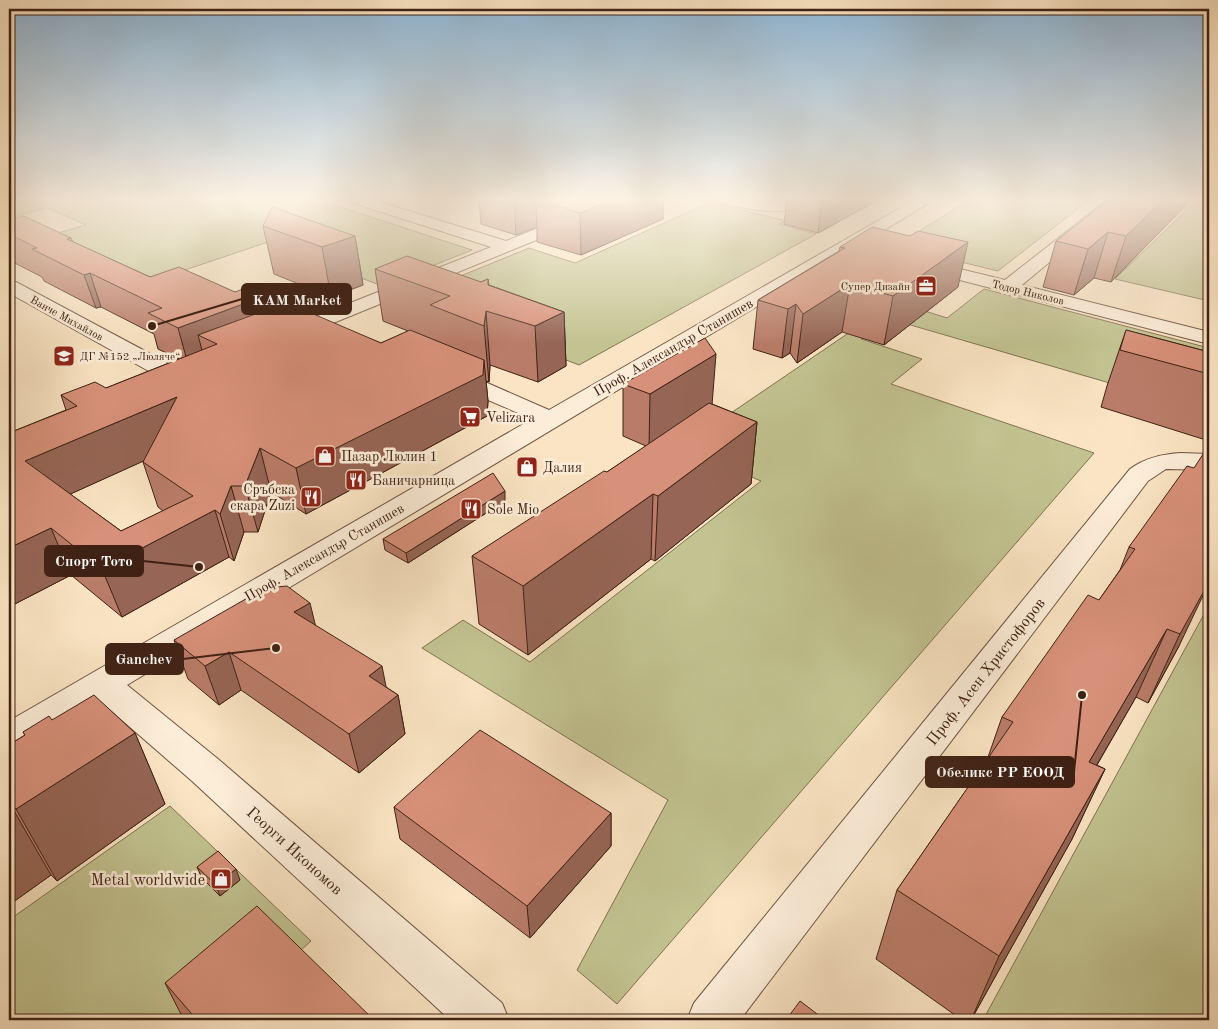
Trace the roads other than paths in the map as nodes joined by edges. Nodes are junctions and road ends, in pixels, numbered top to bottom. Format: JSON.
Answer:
{"nodes":[{"id":1,"x":501,"y":248,"type":"edge"},
{"id":2,"x":859,"y":248,"type":"edge"},
{"id":3,"x":1056,"y":248,"type":"edge"},
{"id":4,"x":909,"y":261,"type":"edge"},
{"id":5,"x":9,"y":286,"type":"edge"},
{"id":6,"x":1008,"y":287,"type":"junction"},
{"id":7,"x":324,"y":320,"type":"junction"},
{"id":8,"x":351,"y":332,"type":"edge"},
{"id":9,"x":278,"y":338,"type":"edge"},
{"id":10,"x":1209,"y":338,"type":"edge"},
{"id":11,"x":431,"y":366,"type":"edge"},
{"id":12,"x":151,"y":389,"type":"edge"},
{"id":13,"x":551,"y":419,"type":"junction"},
{"id":14,"x":1209,"y":462,"type":"edge"},
{"id":15,"x":102,"y":683,"type":"junction"},
{"id":16,"x":9,"y":738,"type":"edge"},
{"id":17,"x":485,"y":1020,"type":"edge"},
{"id":18,"x":711,"y":1020,"type":"edge"}],
"edges":[{"from":1,"to":7,"type":"street"},
{"from":2,"to":13,"type":"street","name":"Проф. Александър Станишев"},
{"from":3,"to":6,"type":"street"},
{"from":4,"to":6,"type":"street","name":"Тодор Николов"},
{"from":5,"to":12,"type":"street","name":"Ванче Михайлов"},
{"from":6,"to":10,"type":"street","name":"Тодор Николов"},
{"from":7,"to":8,"type":"street"},
{"from":7,"to":9,"type":"street"},
{"from":11,"to":13,"type":"street"},
{"from":13,"to":15,"type":"street","name":"Проф. Александър Станишев"},
{"from":14,"to":18,"type":"street","name":"Проф. Асен Христофоров"},
{"from":15,"to":16,"type":"street","name":"Проф. Александър Станишев"},
{"from":15,"to":17,"type":"street","name":"Георги Икономов"}]}
